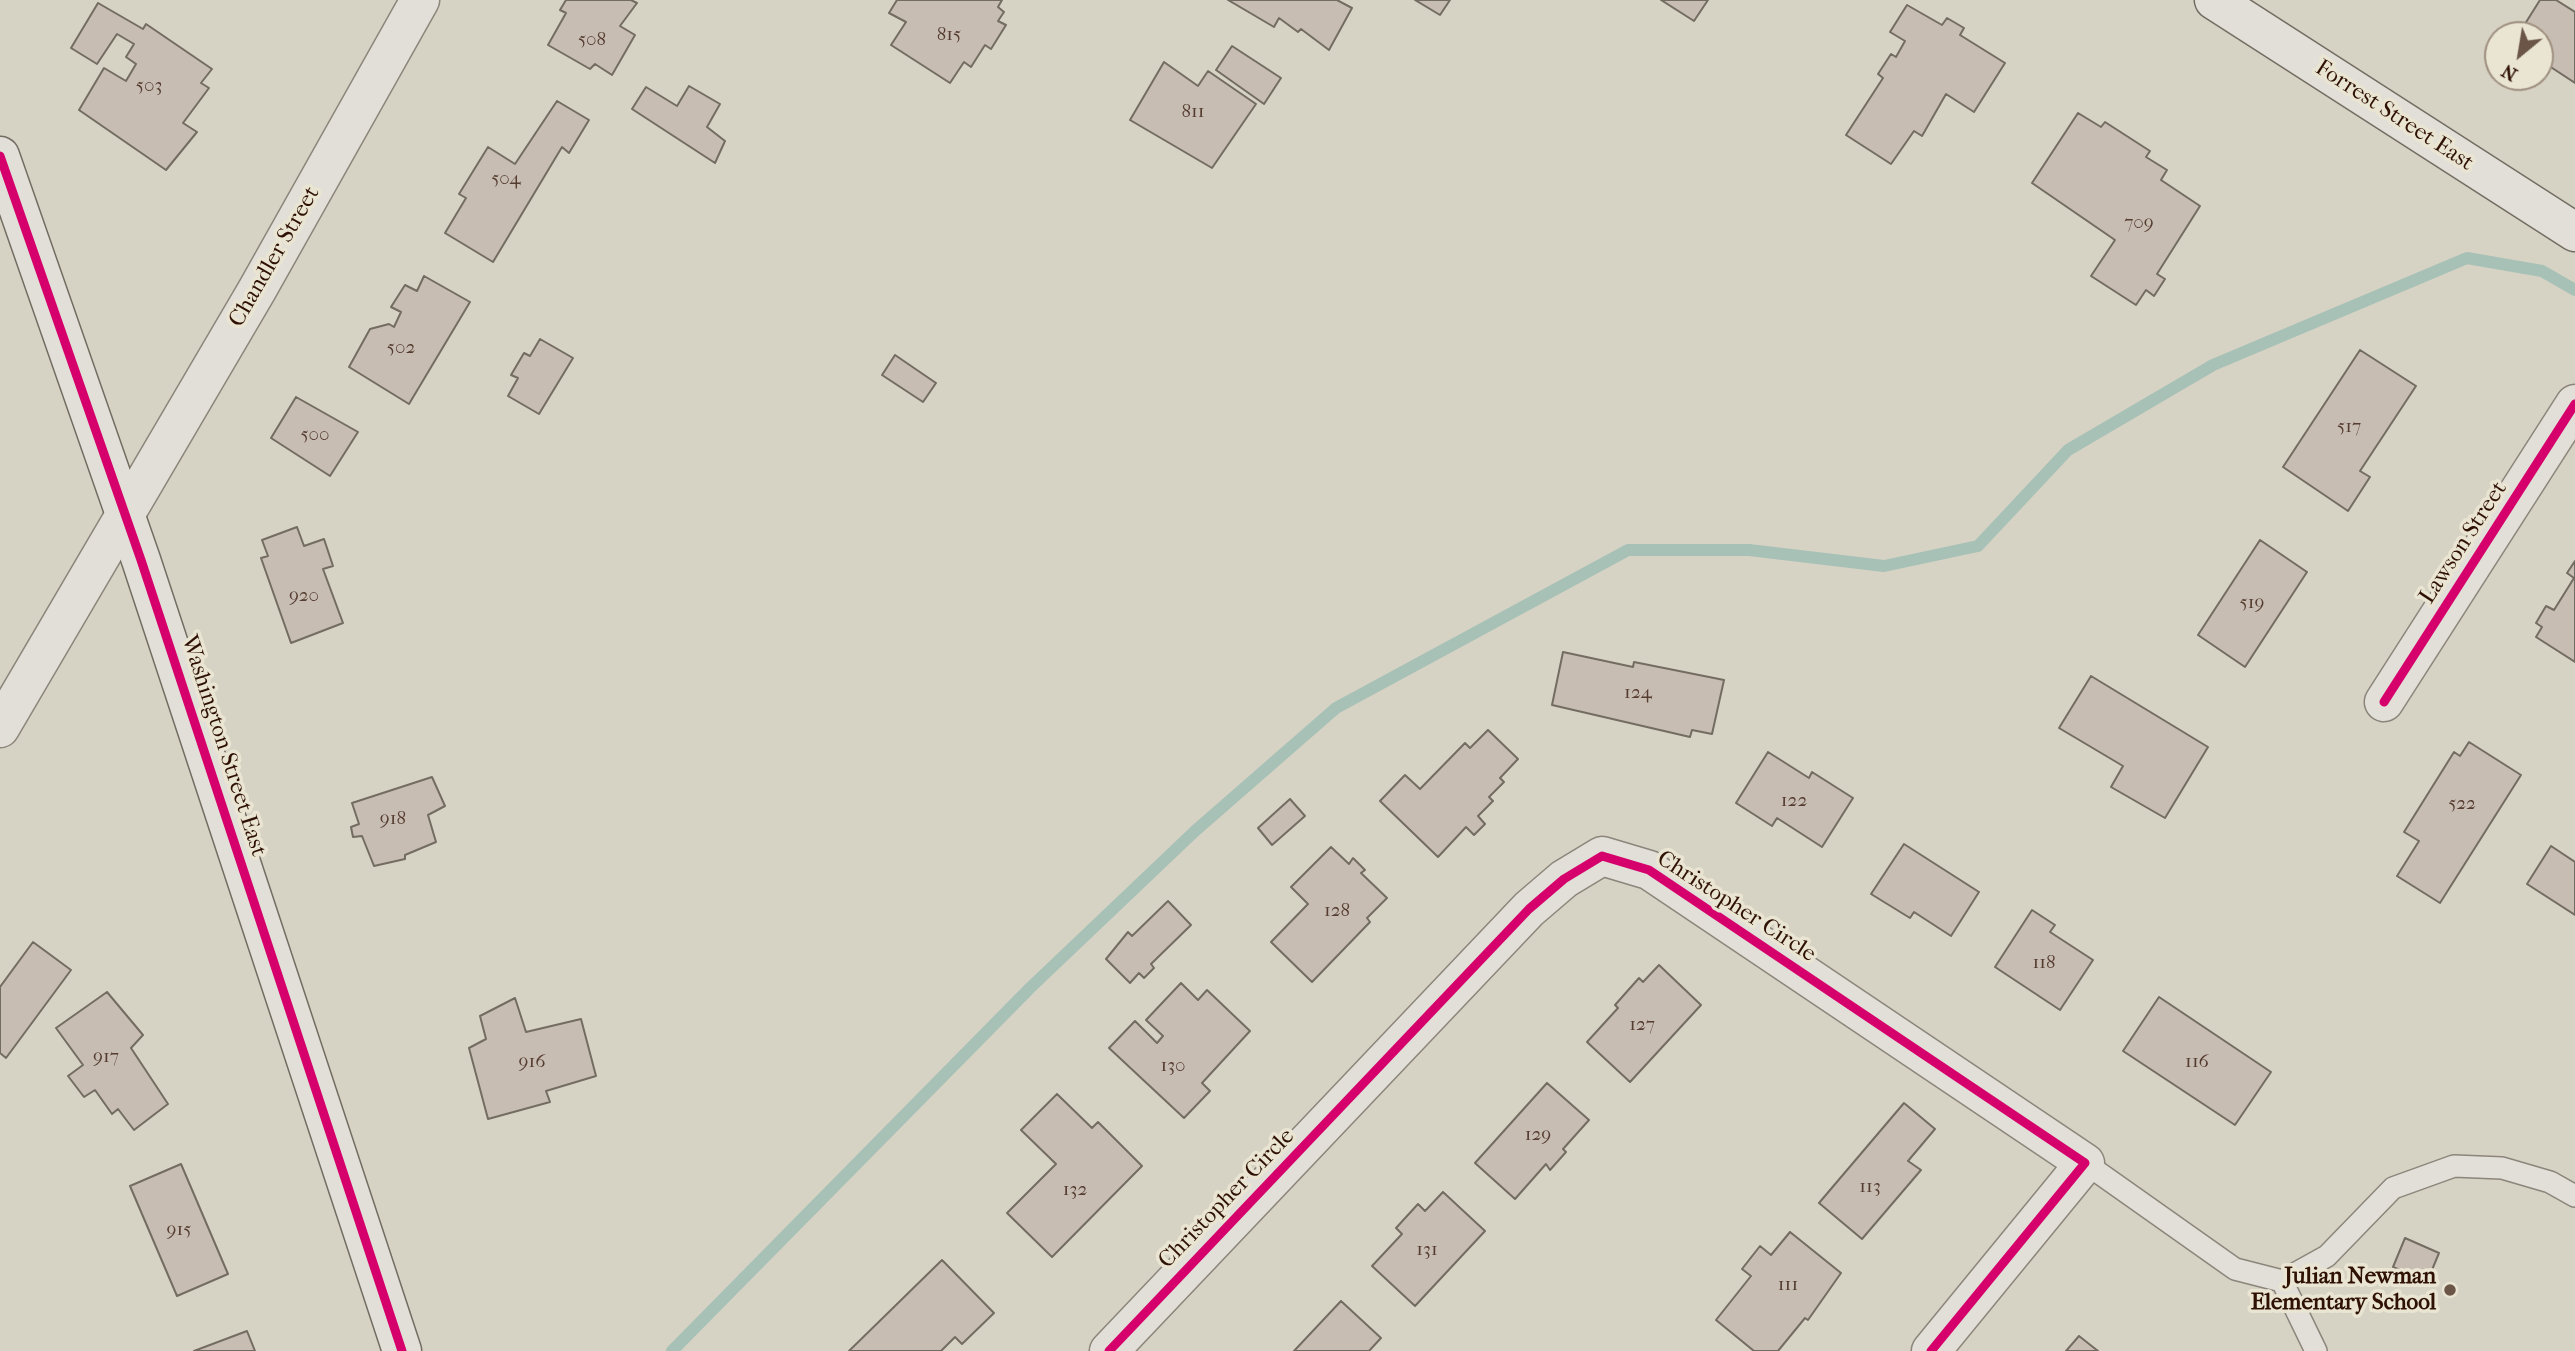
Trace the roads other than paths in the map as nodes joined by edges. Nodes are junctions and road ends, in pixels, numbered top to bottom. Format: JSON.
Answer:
{"nodes":[{"id":1,"x":420,"y":0,"type":"edge"},
{"id":2,"x":2214,"y":0,"type":"edge"},
{"id":3,"x":0,"y":156,"type":"edge"},
{"id":4,"x":2575,"y":232,"type":"edge"},
{"id":5,"x":2575,"y":404,"type":"edge"},
{"id":6,"x":125,"y":511,"type":"junction"},
{"id":7,"x":2385,"y":702,"type":"dead end"},
{"id":8,"x":0,"y":727,"type":"edge"},
{"id":9,"x":2085,"y":1163,"type":"junction"},
{"id":10,"x":2575,"y":1196,"type":"edge"},
{"id":11,"x":2282,"y":1281,"type":"junction"},
{"id":12,"x":402,"y":1351,"type":"edge"},
{"id":13,"x":1110,"y":1351,"type":"edge"},
{"id":14,"x":1931,"y":1351,"type":"edge"},
{"id":15,"x":2316,"y":1351,"type":"edge"}],
"edges":[{"from":1,"to":6,"type":"street","name":"Chandler Street"},
{"from":2,"to":4,"type":"street","name":"Forrest Street East"},
{"from":3,"to":6,"type":"street","name":"Washington Street East"},
{"from":5,"to":7,"type":"street","name":"Lawson Street"},
{"from":6,"to":8,"type":"street","name":"Chandler Street"},
{"from":6,"to":12,"type":"street","name":"Washington Street East"},
{"from":9,"to":11,"type":"lane"},
{"from":9,"to":13,"type":"street","name":"Christopher Circle"},
{"from":9,"to":14,"type":"street"},
{"from":10,"to":11,"type":"lane"},
{"from":11,"to":15,"type":"lane"}]}
